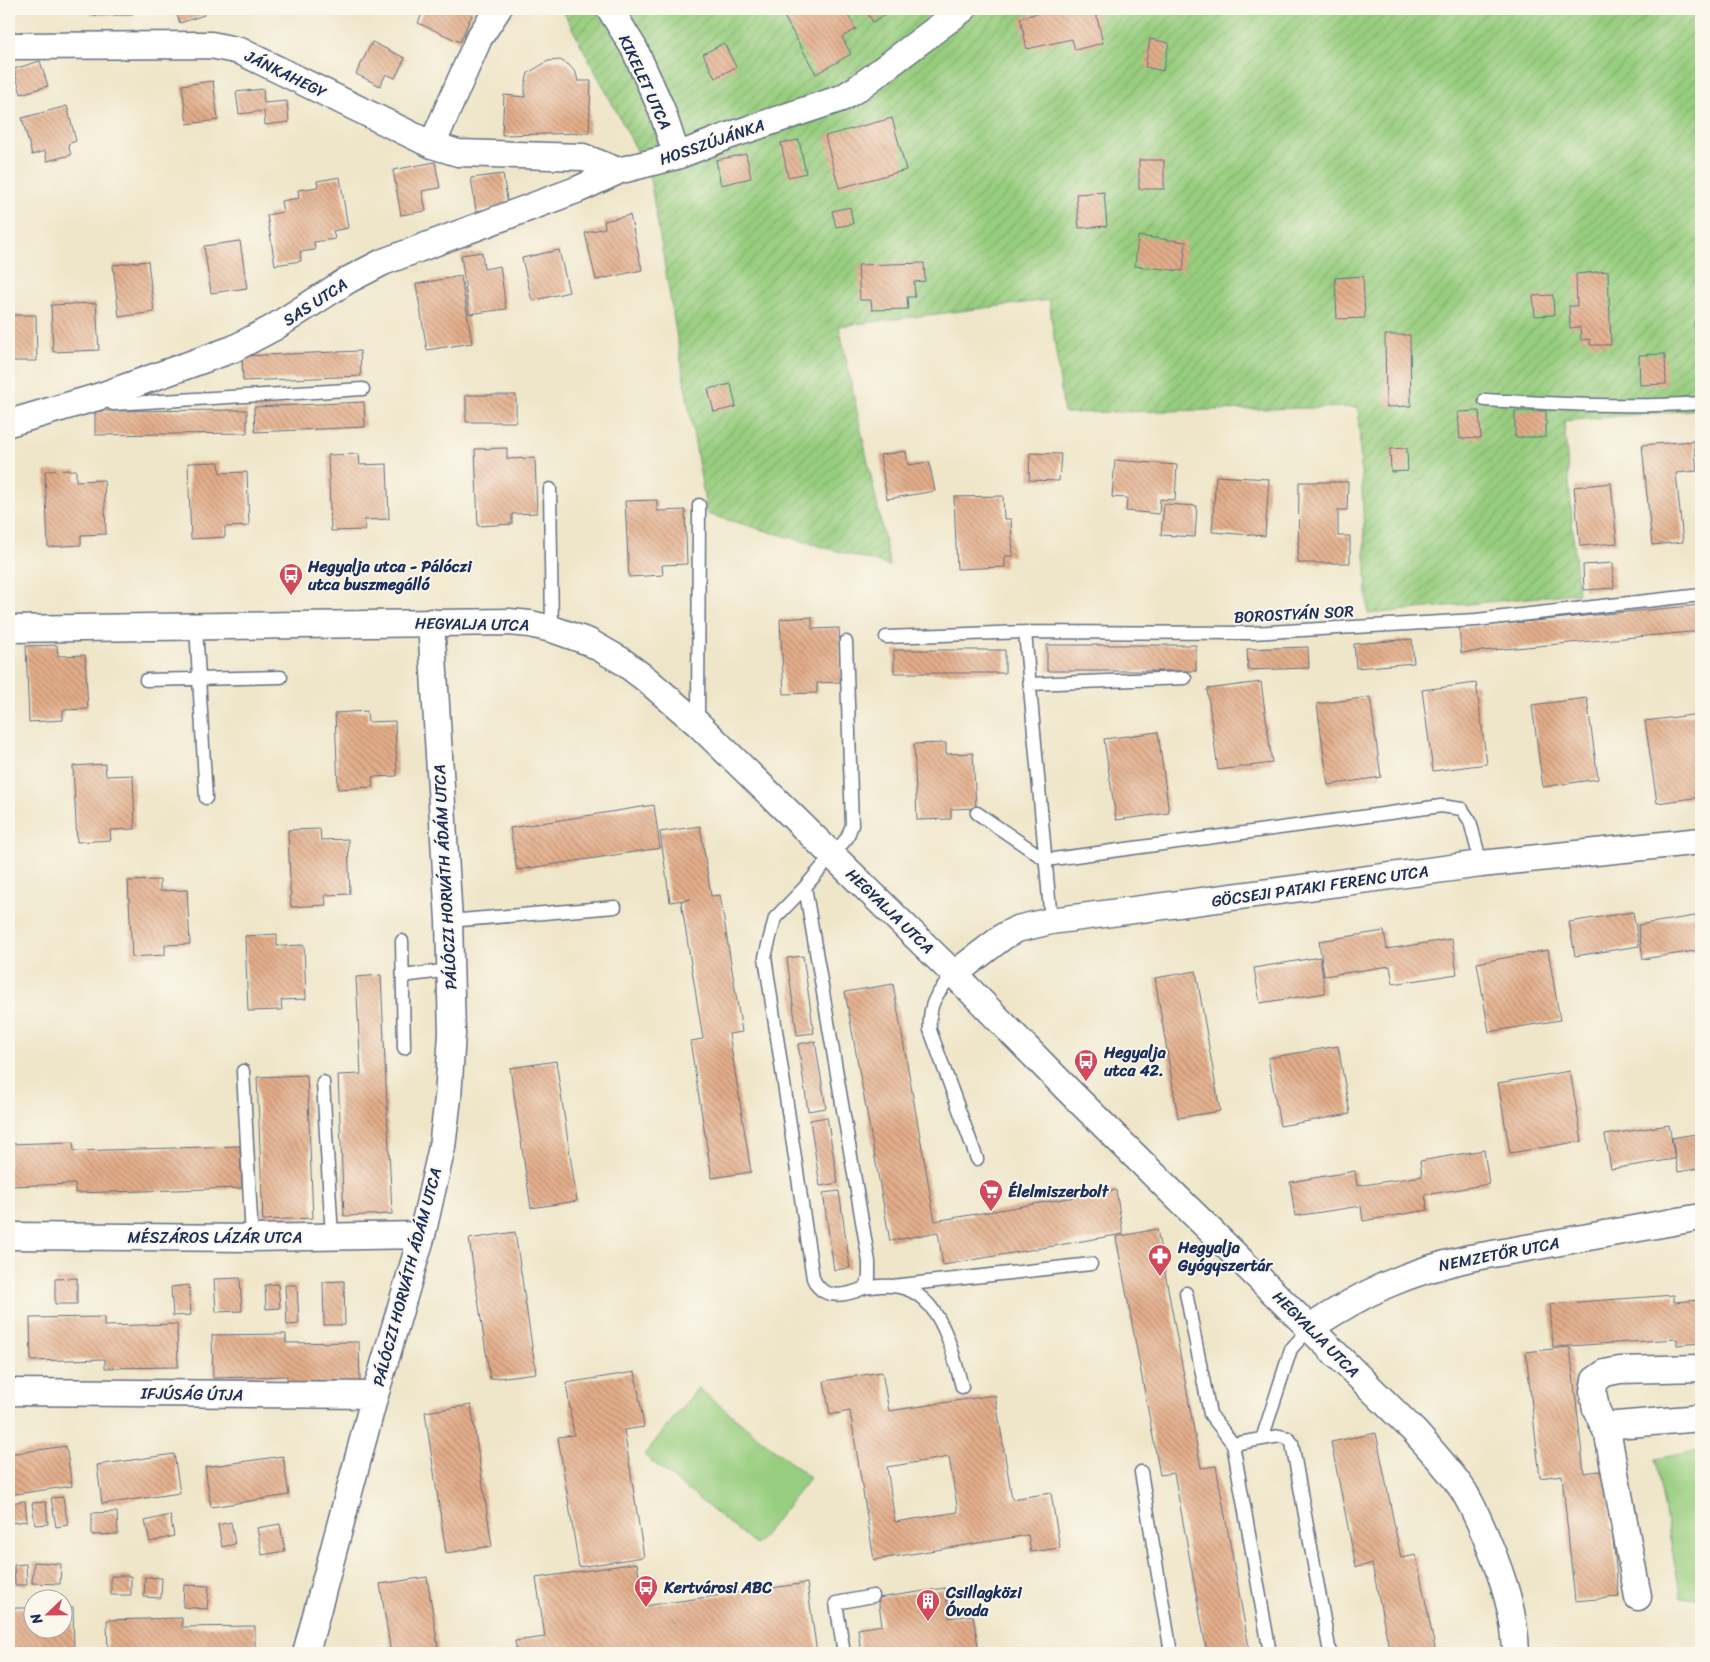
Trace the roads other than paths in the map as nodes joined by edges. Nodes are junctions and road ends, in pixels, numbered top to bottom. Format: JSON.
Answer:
{"nodes":[{"id":1,"x":498,"y":9,"type":"edge"},
{"id":2,"x":610,"y":9,"type":"edge"},
{"id":3,"x":963,"y":9,"type":"edge"},
{"id":4,"x":9,"y":46,"type":"edge"},
{"id":5,"x":432,"y":145,"type":"junction"},
{"id":6,"x":677,"y":156,"type":"junction"},
{"id":7,"x":618,"y":171,"type":"junction"},
{"id":8,"x":363,"y":389,"type":"dead end"},
{"id":9,"x":101,"y":396,"type":"junction"},
{"id":10,"x":1485,"y":400,"type":"dead end"},
{"id":11,"x":1701,"y":403,"type":"edge"},
{"id":12,"x":9,"y":423,"type":"edge"},
{"id":13,"x":550,"y":489,"type":"dead end"},
{"id":14,"x":699,"y":505,"type":"dead end"},
{"id":15,"x":1701,"y":595,"type":"edge"},
{"id":16,"x":431,"y":622,"type":"junction"},
{"id":17,"x":196,"y":626,"type":"junction"},
{"id":18,"x":9,"y":628,"type":"edge"},
{"id":19,"x":552,"y":629,"type":"junction"},
{"id":20,"x":1026,"y":632,"type":"junction"},
{"id":21,"x":886,"y":637,"type":"dead end"},
{"id":22,"x":846,"y":642,"type":"dead end"},
{"id":23,"x":280,"y":677,"type":"dead end"},
{"id":24,"x":1185,"y":678,"type":"dead end"},
{"id":25,"x":200,"y":679,"type":"junction"},
{"id":26,"x":146,"y":680,"type":"dead end"},
{"id":27,"x":1030,"y":684,"type":"junction"},
{"id":28,"x":698,"y":724,"type":"junction"},
{"id":29,"x":206,"y":798,"type":"dead end"},
{"id":30,"x":977,"y":813,"type":"dead end"},
{"id":31,"x":1701,"y":841,"type":"edge"},
{"id":32,"x":832,"y":855,"type":"junction"},
{"id":33,"x":1046,"y":860,"type":"junction"},
{"id":34,"x":1481,"y":864,"type":"junction"},
{"id":35,"x":805,"y":887,"type":"junction"},
{"id":36,"x":615,"y":906,"type":"dead end"},
{"id":37,"x":449,"y":921,"type":"junction"},
{"id":38,"x":1051,"y":921,"type":"junction"},
{"id":39,"x":402,"y":941,"type":"dead end"},
{"id":40,"x":450,"y":970,"type":"junction"},
{"id":41,"x":954,"y":974,"type":"junction"},
{"id":42,"x":403,"y":976,"type":"junction"},
{"id":43,"x":404,"y":1048,"type":"dead end"},
{"id":44,"x":243,"y":1071,"type":"dead end"},
{"id":45,"x":323,"y":1082,"type":"dead end"},
{"id":46,"x":977,"y":1159,"type":"dead end"},
{"id":47,"x":1701,"y":1218,"type":"edge"},
{"id":48,"x":9,"y":1236,"type":"edge"},
{"id":49,"x":422,"y":1236,"type":"junction"},
{"id":50,"x":332,"y":1237,"type":"junction"},
{"id":51,"x":252,"y":1238,"type":"junction"},
{"id":52,"x":1091,"y":1264,"type":"dead end"},
{"id":53,"x":892,"y":1286,"type":"junction"},
{"id":54,"x":864,"y":1288,"type":"junction"},
{"id":55,"x":1186,"y":1293,"type":"dead end"},
{"id":56,"x":1310,"y":1328,"type":"junction"},
{"id":57,"x":1701,"y":1368,"type":"edge"},
{"id":58,"x":962,"y":1387,"type":"dead end"},
{"id":59,"x":9,"y":1392,"type":"edge"},
{"id":60,"x":375,"y":1395,"type":"junction"},
{"id":61,"x":1701,"y":1418,"type":"edge"},
{"id":62,"x":1604,"y":1426,"type":"junction"},
{"id":63,"x":1262,"y":1439,"type":"junction"},
{"id":64,"x":1233,"y":1444,"type":"junction"},
{"id":65,"x":1141,"y":1472,"type":"dead end"},
{"id":66,"x":873,"y":1596,"type":"dead end"},
{"id":67,"x":1638,"y":1597,"type":"dead end"},
{"id":68,"x":306,"y":1653,"type":"edge"},
{"id":69,"x":844,"y":1653,"type":"edge"},
{"id":70,"x":1171,"y":1653,"type":"edge"},
{"id":71,"x":1270,"y":1653,"type":"edge"},
{"id":72,"x":1330,"y":1653,"type":"edge"},
{"id":73,"x":1516,"y":1653,"type":"edge"}],
"edges":[{"from":1,"to":5,"type":"street"},
{"from":2,"to":6,"type":"street","name":"KIKELET UTCA"},
{"from":3,"to":6,"type":"street","name":"HOSSZÚJÁNKA"},
{"from":4,"to":5,"type":"street","name":"JÁNKAHEGY"},
{"from":5,"to":7,"type":"street"},
{"from":6,"to":7,"type":"street","name":"HOSSZÚJÁNKA"},
{"from":7,"to":9,"type":"street","name":"SAS UTCA"},
{"from":8,"to":9,"type":"lane"},
{"from":9,"to":12,"type":"street","name":"SAS UTCA"},
{"from":10,"to":11,"type":"lane"},
{"from":13,"to":19,"type":"lane"},
{"from":14,"to":28,"type":"lane"},
{"from":15,"to":20,"type":"lane","name":"BOROSTYÁN SOR"},
{"from":16,"to":17,"type":"street","name":"HEGYALJA UTCA"},
{"from":16,"to":19,"type":"street","name":"HEGYALJA UTCA"},
{"from":16,"to":37,"type":"street","name":"PÁLÓCZI HORVÁTH ÁDÁM UTCA"},
{"from":17,"to":18,"type":"street","name":"HEGYALJA UTCA"},
{"from":17,"to":25,"type":"lane"},
{"from":19,"to":28,"type":"street","name":"HEGYALJA UTCA"},
{"from":20,"to":21,"type":"lane","name":"BOROSTYÁN SOR"},
{"from":20,"to":27,"type":"lane"},
{"from":22,"to":32,"type":"lane"},
{"from":23,"to":25,"type":"lane"},
{"from":24,"to":27,"type":"lane"},
{"from":25,"to":26,"type":"lane"},
{"from":25,"to":29,"type":"lane"},
{"from":27,"to":33,"type":"lane"},
{"from":28,"to":32,"type":"street","name":"HEGYALJA UTCA"},
{"from":30,"to":33,"type":"lane"},
{"from":31,"to":34,"type":"street","name":"GÖCSEJI PATAKI FERENC UTCA"},
{"from":32,"to":35,"type":"lane"},
{"from":32,"to":41,"type":"street","name":"HEGYALJA UTCA"},
{"from":33,"to":34,"type":"lane"},
{"from":33,"to":38,"type":"lane"},
{"from":34,"to":38,"type":"street","name":"GÖCSEJI PATAKI FERENC UTCA"},
{"from":35,"to":54,"type":"lane"},
{"from":35,"to":54,"type":"lane"},
{"from":36,"to":37,"type":"lane"},
{"from":37,"to":40,"type":"street","name":"PÁLÓCZI HORVÁTH ÁDÁM UTCA"},
{"from":38,"to":41,"type":"street","name":"GÖCSEJI PATAKI FERENC UTCA"},
{"from":39,"to":42,"type":"lane"},
{"from":40,"to":42,"type":"lane"},
{"from":40,"to":49,"type":"street","name":"PÁLÓCZI HORVÁTH ÁDÁM UTCA"},
{"from":41,"to":46,"type":"lane"},
{"from":41,"to":56,"type":"street","name":"HEGYALJA UTCA"},
{"from":42,"to":43,"type":"lane"},
{"from":44,"to":51,"type":"lane"},
{"from":45,"to":50,"type":"lane"},
{"from":47,"to":56,"type":"street","name":"NEMZETŐR UTCA"},
{"from":48,"to":51,"type":"street","name":"MÉSZÁROS LÁZÁR UTCA"},
{"from":49,"to":50,"type":"street","name":"MÉSZÁROS LÁZÁR UTCA"},
{"from":49,"to":60,"type":"street","name":"PÁLÓCZI HORVÁTH ÁDÁM UTCA"},
{"from":50,"to":51,"type":"street","name":"MÉSZÁROS LÁZÁR UTCA"},
{"from":52,"to":53,"type":"lane"},
{"from":53,"to":54,"type":"lane"},
{"from":53,"to":58,"type":"lane"},
{"from":55,"to":64,"type":"lane"},
{"from":56,"to":63,"type":"lane"},
{"from":56,"to":73,"type":"street","name":"HEGYALJA UTCA"},
{"from":57,"to":62,"type":"street"},
{"from":59,"to":60,"type":"street","name":"IFJÚSÁG ÚTJA"},
{"from":60,"to":68,"type":"street","name":"PÁLÓCZI HORVÁTH ÁDÁM UTCA"},
{"from":61,"to":62,"type":"street"},
{"from":62,"to":67,"type":"street"},
{"from":63,"to":64,"type":"lane"},
{"from":63,"to":72,"type":"lane"},
{"from":64,"to":71,"type":"lane"},
{"from":65,"to":70,"type":"lane"},
{"from":66,"to":69,"type":"lane"}]}
